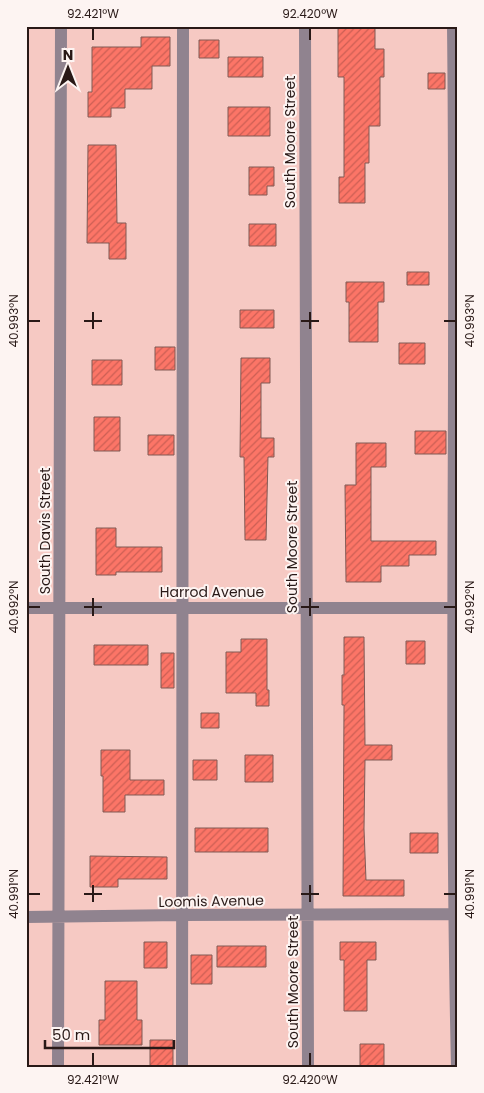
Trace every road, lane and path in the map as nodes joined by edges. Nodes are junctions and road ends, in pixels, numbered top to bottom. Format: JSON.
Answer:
{"nodes":[{"id":1,"x":61,"y":26,"type":"edge"},
{"id":2,"x":183,"y":26,"type":"edge"},
{"id":3,"x":305,"y":26,"type":"edge"},
{"id":4,"x":453,"y":26,"type":"edge"},
{"id":5,"x":183,"y":606,"type":"junction"},
{"id":6,"x":26,"y":608,"type":"edge"},
{"id":7,"x":60,"y":608,"type":"junction"},
{"id":8,"x":307,"y":608,"type":"junction"},
{"id":9,"x":454,"y":608,"type":"junction"},
{"id":10,"x":454,"y":914,"type":"junction"},
{"id":11,"x":182,"y":915,"type":"junction"},
{"id":12,"x":308,"y":915,"type":"junction"},
{"id":13,"x":26,"y":917,"type":"edge"},
{"id":14,"x":59,"y":917,"type":"junction"},
{"id":15,"x":58,"y":1067,"type":"edge"},
{"id":16,"x":182,"y":1067,"type":"edge"},
{"id":17,"x":308,"y":1067,"type":"edge"},
{"id":18,"x":457,"y":1067,"type":"edge"}],
"edges":[{"from":1,"to":7,"type":"street","name":"South Davis Street"},
{"from":2,"to":5,"type":"street"},
{"from":3,"to":8,"type":"street","name":"South Moore Street"},
{"from":4,"to":9,"type":"street"},
{"from":5,"to":7,"type":"street","name":"Harrod Avenue"},
{"from":5,"to":8,"type":"street","name":"Harrod Avenue"},
{"from":5,"to":11,"type":"street"},
{"from":6,"to":7,"type":"street","name":"Harrod Avenue"},
{"from":7,"to":14,"type":"street","name":"South Davis Street"},
{"from":8,"to":9,"type":"street","name":"Harrod Avenue"},
{"from":8,"to":12,"type":"street","name":"South Moore Street"},
{"from":9,"to":10,"type":"street"},
{"from":10,"to":12,"type":"street","name":"Loomis Avenue"},
{"from":10,"to":18,"type":"street"},
{"from":11,"to":12,"type":"street","name":"Loomis Avenue"},
{"from":11,"to":14,"type":"street","name":"Loomis Avenue"},
{"from":11,"to":16,"type":"street"},
{"from":12,"to":17,"type":"street","name":"South Moore Street"},
{"from":13,"to":14,"type":"street","name":"Loomis Avenue"},
{"from":14,"to":15,"type":"street","name":"South Davis Street"}]}
